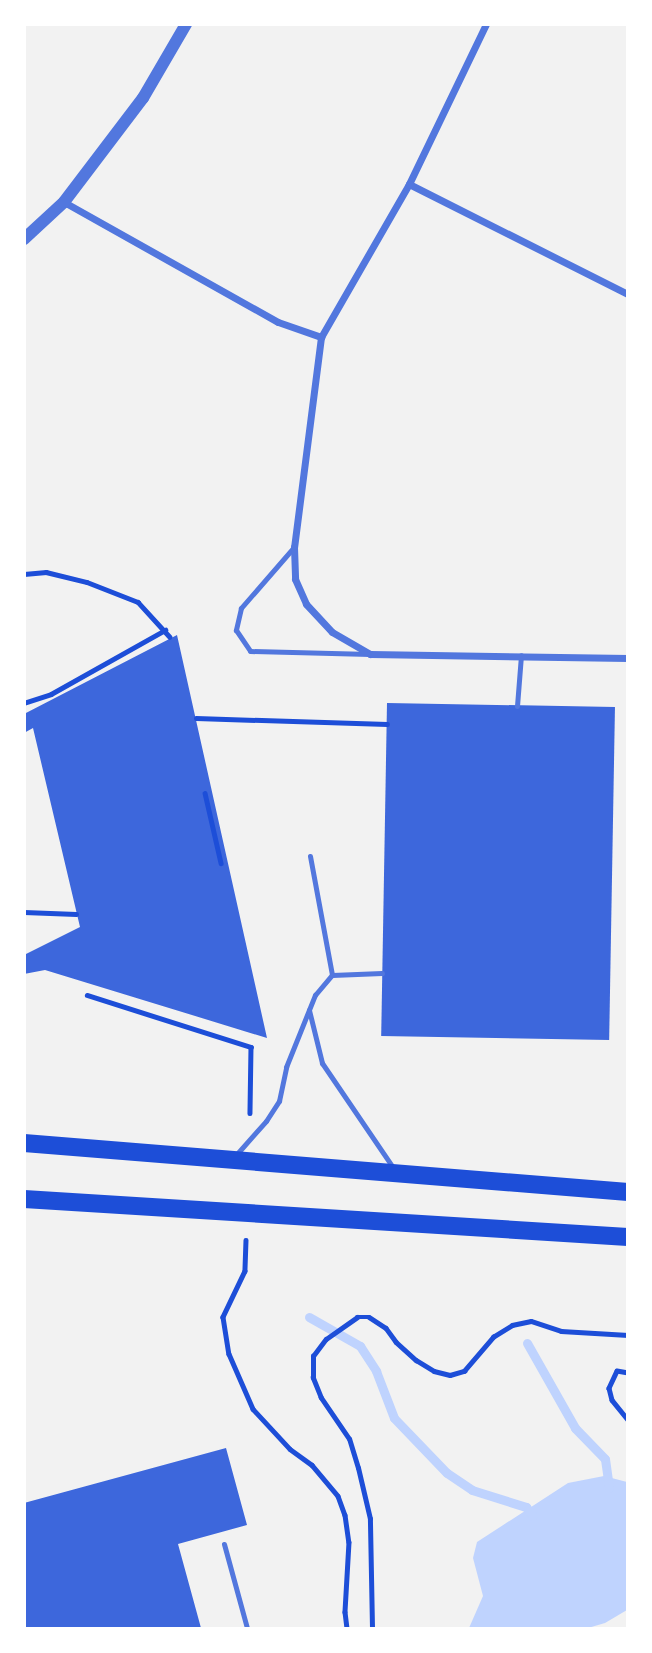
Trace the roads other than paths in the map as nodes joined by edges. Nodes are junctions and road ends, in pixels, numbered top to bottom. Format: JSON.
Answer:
{"nodes":[{"id":1,"x":186,"y":24,"type":"edge"},
{"id":2,"x":486,"y":24,"type":"edge"},
{"id":3,"x":409,"y":184,"type":"junction"},
{"id":4,"x":64,"y":202,"type":"junction"},
{"id":5,"x":24,"y":239,"type":"edge"},
{"id":6,"x":628,"y":294,"type":"edge"},
{"id":7,"x":320,"y":337,"type":"junction"},
{"id":8,"x":294,"y":547,"type":"junction"},
{"id":9,"x":370,"y":654,"type":"junction"},
{"id":10,"x":521,"y":655,"type":"junction"},
{"id":11,"x":628,"y":657,"type":"edge"},
{"id":12,"x":517,"y":706,"type":"dead end"},
{"id":13,"x":310,"y":856,"type":"dead end"},
{"id":14,"x":382,"y":973,"type":"dead end"},
{"id":15,"x":332,"y":975,"type":"junction"},
{"id":16,"x":309,"y":1010,"type":"junction"},
{"id":17,"x":24,"y":1143,"type":"edge"},
{"id":18,"x":233,"y":1159,"type":"junction"},
{"id":19,"x":397,"y":1172,"type":"junction"},
{"id":20,"x":628,"y":1192,"type":"edge"},
{"id":21,"x":24,"y":1199,"type":"edge"},
{"id":22,"x":628,"y":1237,"type":"edge"},
{"id":23,"x":224,"y":1544,"type":"dead end"},
{"id":24,"x":247,"y":1629,"type":"edge"}],
"edges":[{"from":1,"to":4,"type":"street"},
{"from":2,"to":3,"type":"street"},
{"from":3,"to":6,"type":"street"},
{"from":3,"to":7,"type":"street"},
{"from":4,"to":5,"type":"street"},
{"from":4,"to":7,"type":"street"},
{"from":7,"to":8,"type":"street"},
{"from":8,"to":9,"type":"street"},
{"from":8,"to":9,"type":"lane"},
{"from":9,"to":10,"type":"street"},
{"from":10,"to":11,"type":"street"},
{"from":10,"to":12,"type":"lane"},
{"from":13,"to":15,"type":"lane"},
{"from":14,"to":15,"type":"lane"},
{"from":15,"to":16,"type":"lane"},
{"from":16,"to":18,"type":"lane"},
{"from":16,"to":19,"type":"lane"},
{"from":17,"to":18,"type":"main road"},
{"from":18,"to":19,"type":"main road"},
{"from":19,"to":20,"type":"main road"},
{"from":21,"to":22,"type":"main road"},
{"from":23,"to":24,"type":"lane"}]}
